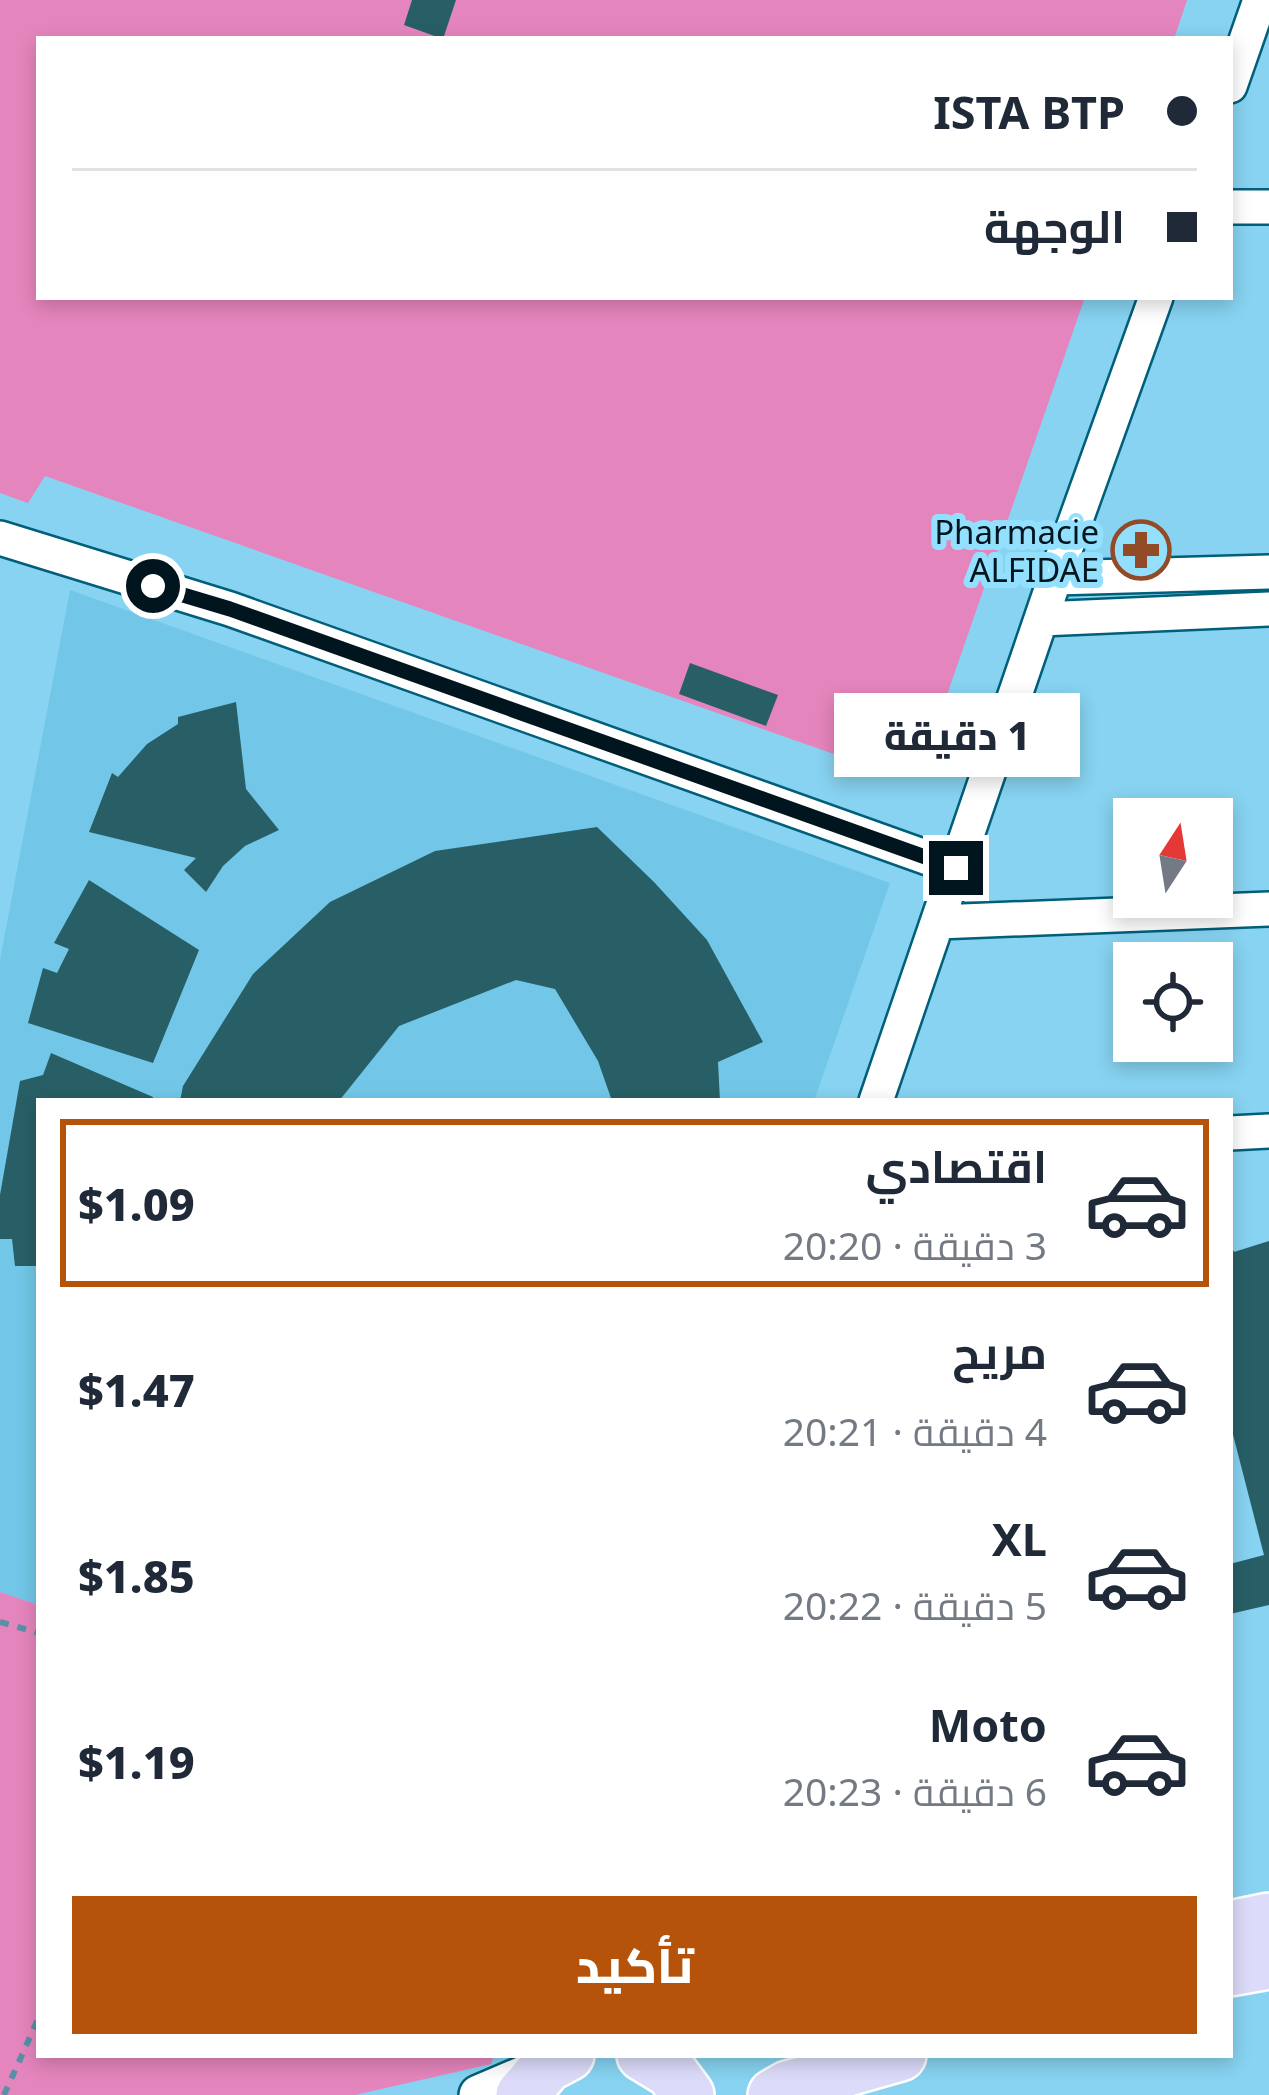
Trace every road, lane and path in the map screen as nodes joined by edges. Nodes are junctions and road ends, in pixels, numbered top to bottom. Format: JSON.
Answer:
{"nodes":[{"id":1,"x":1260,"y":0,"type":"edge"},
{"id":2,"x":1233,"y":77,"type":"edge"},
{"id":3,"x":1269,"y":207,"type":"edge"},
{"id":4,"x":1233,"y":208,"type":"edge"},
{"id":5,"x":1155,"y":300,"type":"edge"},
{"id":6,"x":0,"y":538,"type":"edge"},
{"id":7,"x":1269,"y":572,"type":"edge"},
{"id":8,"x":1055,"y":578,"type":"junction"},
{"id":9,"x":1269,"y":609,"type":"edge"},
{"id":10,"x":1041,"y":619,"type":"junction"},
{"id":11,"x":956,"y":868,"type":"junction"},
{"id":12,"x":1269,"y":909,"type":"edge"},
{"id":13,"x":938,"y":922,"type":"junction"},
{"id":14,"x":877,"y":1098,"type":"edge"},
{"id":15,"x":1269,"y":1130,"type":"edge"},
{"id":16,"x":1233,"y":1133,"type":"edge"},
{"id":17,"x":0,"y":1622,"type":"edge"},
{"id":18,"x":36,"y":1632,"type":"edge"},
{"id":19,"x":1269,"y":1919,"type":"edge"},
{"id":20,"x":1233,"y":1927,"type":"edge"},
{"id":21,"x":1269,"y":1963,"type":"edge"},
{"id":22,"x":1233,"y":1969,"type":"edge"},
{"id":23,"x":36,"y":2024,"type":"edge"},
{"id":24,"x":648,"y":2058,"type":"edge"},
{"id":25,"x":892,"y":2058,"type":"edge"},
{"id":26,"x":546,"y":2072,"type":"edge"},
{"id":27,"x":835,"y":2083,"type":"edge"},
{"id":28,"x":4,"y":2095,"type":"edge"},
{"id":29,"x":479,"y":2095,"type":"edge"},
{"id":30,"x":688,"y":2095,"type":"edge"},
{"id":31,"x":774,"y":2095,"type":"edge"}],
"edges":[{"from":1,"to":2,"type":"street"},
{"from":3,"to":4,"type":"street"},
{"from":5,"to":8,"type":"street"},
{"from":6,"to":11,"type":"street"},
{"from":7,"to":8,"type":"street"},
{"from":8,"to":10,"type":"street"},
{"from":9,"to":10,"type":"street"},
{"from":10,"to":11,"type":"street"},
{"from":11,"to":13,"type":"street"},
{"from":12,"to":13,"type":"street"},
{"from":13,"to":14,"type":"street"},
{"from":15,"to":16,"type":"street"},
{"from":17,"to":18,"type":"path"},
{"from":19,"to":20,"type":"main road"},
{"from":21,"to":22,"type":"main road"},
{"from":23,"to":28,"type":"path"},
{"from":24,"to":30,"type":"main road"},
{"from":25,"to":27,"type":"main road"},
{"from":26,"to":29,"type":"street"},
{"from":27,"to":31,"type":"main road"}]}
